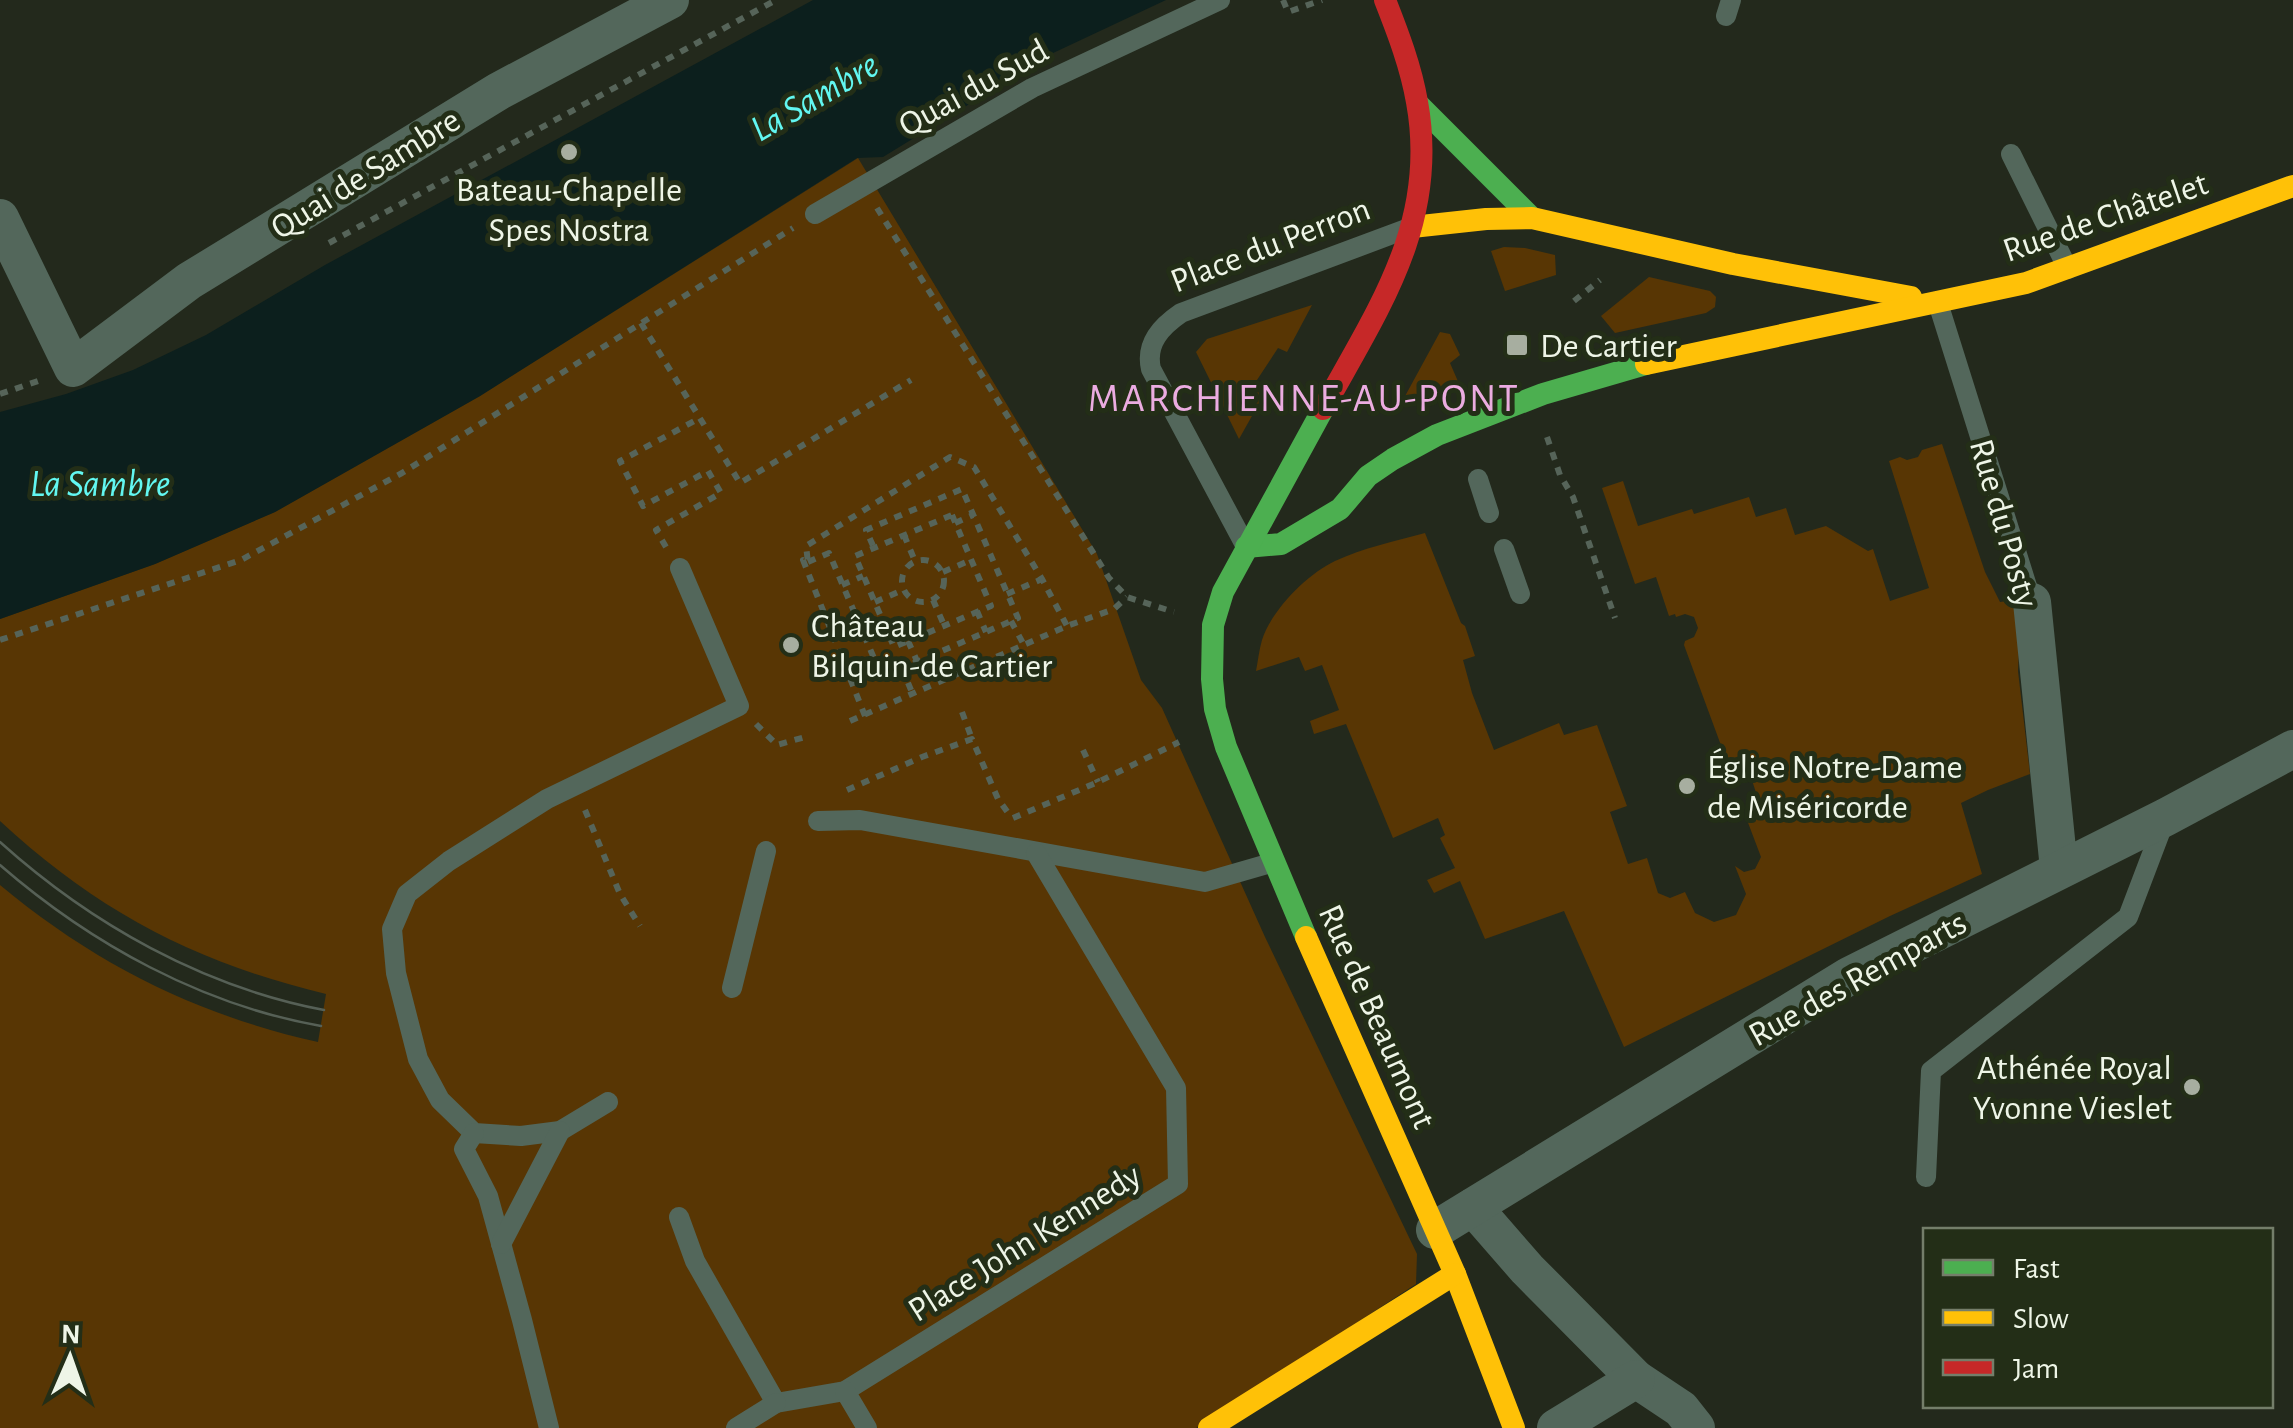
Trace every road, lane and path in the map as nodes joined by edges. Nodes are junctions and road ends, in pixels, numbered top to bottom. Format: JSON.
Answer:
{"nodes":[{"id":1,"x":670,"y":0,"type":"edge"},
{"id":2,"x":776,"y":0,"type":"edge"},
{"id":3,"x":1220,"y":0,"type":"edge"},
{"id":4,"x":1283,"y":0,"type":"edge"},
{"id":5,"x":1322,"y":0,"type":"edge"},
{"id":6,"x":1386,"y":2,"type":"edge"},
{"id":7,"x":1418,"y":104,"type":"junction"},
{"id":8,"x":2010,"y":154,"type":"dead end"},
{"id":9,"x":863,"y":186,"type":"junction"},
{"id":10,"x":2293,"y":186,"type":"edge"},
{"id":11,"x":815,"y":214,"type":"joint"},
{"id":12,"x":0,"y":218,"type":"edge"},
{"id":13,"x":1532,"y":218,"type":"junction"},
{"id":14,"x":1412,"y":226,"type":"junction"},
{"id":15,"x":324,"y":246,"type":"dead end"},
{"id":16,"x":1732,"y":264,"type":"junction"},
{"id":17,"x":2068,"y":270,"type":"junction"},
{"id":18,"x":1600,"y":280,"type":"dead end"},
{"id":19,"x":1740,"y":291,"type":"dead end"},
{"id":20,"x":1574,"y":301,"type":"dead end"},
{"id":21,"x":1937,"y":302,"type":"junction"},
{"id":22,"x":1738,"y":318,"type":"dead end"},
{"id":23,"x":641,"y":323,"type":"junction"},
{"id":24,"x":1729,"y":346,"type":"junction"},
{"id":25,"x":911,"y":380,"type":"dead end"},
{"id":26,"x":700,"y":418,"type":"junction"},
{"id":27,"x":1546,"y":435,"type":"dead end"},
{"id":28,"x":1478,"y":480,"type":"dead end"},
{"id":29,"x":1489,"y":513,"type":"dead end"},
{"id":30,"x":973,"y":515,"type":"junction"},
{"id":31,"x":955,"y":523,"type":"junction"},
{"id":32,"x":656,"y":530,"type":"dead end"},
{"id":33,"x":904,"y":535,"type":"junction"},
{"id":34,"x":1246,"y":547,"type":"junction"},
{"id":35,"x":874,"y":548,"type":"junction"},
{"id":36,"x":1504,"y":550,"type":"dead end"},
{"id":37,"x":971,"y":560,"type":"junction"},
{"id":38,"x":915,"y":561,"type":"junction"},
{"id":39,"x":808,"y":562,"type":"junction"},
{"id":40,"x":680,"y":568,"type":"dead end"},
{"id":41,"x":943,"y":572,"type":"junction"},
{"id":42,"x":863,"y":576,"type":"junction"},
{"id":43,"x":1042,"y":579,"type":"junction"},
{"id":44,"x":842,"y":585,"type":"junction"},
{"id":45,"x":903,"y":590,"type":"junction"},
{"id":46,"x":1007,"y":594,"type":"junction"},
{"id":47,"x":1520,"y":594,"type":"dead end"},
{"id":48,"x":933,"y":600,"type":"junction"},
{"id":49,"x":875,"y":602,"type":"junction"},
{"id":50,"x":2032,"y":602,"type":"joint"},
{"id":51,"x":977,"y":612,"type":"junction"},
{"id":52,"x":1615,"y":618,"type":"dead end"},
{"id":53,"x":1011,"y":621,"type":"junction"},
{"id":54,"x":944,"y":625,"type":"junction"},
{"id":55,"x":1214,"y":625,"type":"joint"},
{"id":56,"x":1067,"y":626,"type":"junction"},
{"id":57,"x":986,"y":632,"type":"junction"},
{"id":58,"x":0,"y":640,"type":"edge"},
{"id":59,"x":908,"y":641,"type":"junction"},
{"id":60,"x":1024,"y":645,"type":"junction"},
{"id":61,"x":874,"y":658,"type":"junction"},
{"id":62,"x":917,"y":662,"type":"junction"},
{"id":63,"x":902,"y":668,"type":"junction"},
{"id":64,"x":846,"y":669,"type":"junction"},
{"id":65,"x":913,"y":694,"type":"junction"},
{"id":66,"x":739,"y":706,"type":"junction"},
{"id":67,"x":962,"y":712,"type":"dead end"},
{"id":68,"x":866,"y":716,"type":"junction"},
{"id":69,"x":850,"y":721,"type":"dead end"},
{"id":70,"x":1220,"y":728,"type":"junction"},
{"id":71,"x":805,"y":737,"type":"dead end"},
{"id":72,"x":972,"y":739,"type":"junction"},
{"id":73,"x":2293,"y":749,"type":"edge"},
{"id":74,"x":1084,"y":750,"type":"dead end"},
{"id":75,"x":1098,"y":782,"type":"junction"},
{"id":76,"x":832,"y":797,"type":"dead end"},
{"id":77,"x":2166,"y":818,"type":"junction"},
{"id":78,"x":1012,"y":819,"type":"junction"},
{"id":79,"x":818,"y":821,"type":"dead end"},
{"id":80,"x":592,"y":825,"type":"dead end"},
{"id":81,"x":1003,"y":847,"type":"junction"},
{"id":82,"x":766,"y":852,"type":"dead end"},
{"id":83,"x":1036,"y":853,"type":"junction"},
{"id":84,"x":1272,"y":863,"type":"junction"},
{"id":85,"x":2060,"y":869,"type":"junction"},
{"id":86,"x":640,"y":926,"type":"dead end"},
{"id":87,"x":732,"y":988,"type":"dead end"},
{"id":88,"x":608,"y":1102,"type":"dead end"},
{"id":89,"x":560,"y":1131,"type":"junction"},
{"id":90,"x":474,"y":1133,"type":"junction"},
{"id":91,"x":1926,"y":1177,"type":"dead end"},
{"id":92,"x":1473,"y":1206,"type":"junction"},
{"id":93,"x":679,"y":1217,"type":"dead end"},
{"id":94,"x":1435,"y":1230,"type":"junction"},
{"id":95,"x":501,"y":1244,"type":"junction"},
{"id":96,"x":1455,"y":1274,"type":"junction"},
{"id":97,"x":1636,"y":1379,"type":"junction"},
{"id":98,"x":845,"y":1391,"type":"junction"},
{"id":99,"x":776,"y":1403,"type":"junction"},
{"id":100,"x":549,"y":1428,"type":"edge"},
{"id":101,"x":736,"y":1428,"type":"edge"},
{"id":102,"x":867,"y":1428,"type":"edge"},
{"id":103,"x":1209,"y":1428,"type":"edge"},
{"id":104,"x":1514,"y":1428,"type":"edge"},
{"id":105,"x":1556,"y":1428,"type":"edge"},
{"id":106,"x":1696,"y":1428,"type":"edge"}],
"edges":[{"from":1,"to":12,"type":"street","name":"Quai de Sambre"},
{"from":2,"to":15,"type":"path"},
{"from":3,"to":9,"type":"lane","name":"Quai du Sud"},
{"from":4,"to":5,"type":"path"},
{"from":6,"to":7,"type":"main road","name":"Place du Perron"},
{"from":7,"to":13,"type":"main road"},
{"from":7,"to":14,"type":"main road","name":"Place du Perron"},
{"from":8,"to":17,"type":"lane"},
{"from":9,"to":11,"type":"lane","name":"Quai du Sud"},
{"from":9,"to":56,"type":"path"},
{"from":10,"to":17,"type":"main road","name":"Rue de Châtelet"},
{"from":11,"to":23,"type":"path"},
{"from":13,"to":14,"type":"main road"},
{"from":13,"to":16,"type":"main road"},
{"from":14,"to":34,"type":"main road","name":"Place du Perron"},
{"from":14,"to":34,"type":"lane","name":"Place du Perron"},
{"from":16,"to":19,"type":"main road"},
{"from":16,"to":21,"type":"main road"},
{"from":17,"to":21,"type":"main road","name":"Rue de Châtelet"},
{"from":18,"to":20,"type":"path"},
{"from":21,"to":24,"type":"main road","name":"Rue de Châtelet"},
{"from":21,"to":50,"type":"lane","name":"Rue du Posty"},
{"from":22,"to":24,"type":"main road"},
{"from":23,"to":26,"type":"path"},
{"from":23,"to":58,"type":"path"},
{"from":24,"to":34,"type":"main road","name":"Rue de Châtelet"},
{"from":25,"to":26,"type":"path"},
{"from":26,"to":32,"type":"path"},
{"from":27,"to":52,"type":"path"},
{"from":28,"to":29,"type":"lane"},
{"from":30,"to":31,"type":"path"},
{"from":30,"to":35,"type":"path"},
{"from":30,"to":46,"type":"path"},
{"from":31,"to":33,"type":"path"},
{"from":31,"to":37,"type":"path"},
{"from":33,"to":35,"type":"path"},
{"from":33,"to":38,"type":"path"},
{"from":34,"to":55,"type":"main road","name":"Place du Perron"},
{"from":35,"to":42,"type":"path"},
{"from":36,"to":47,"type":"lane"},
{"from":37,"to":41,"type":"path"},
{"from":37,"to":51,"type":"path"},
{"from":38,"to":41,"type":"path"},
{"from":38,"to":45,"type":"path"},
{"from":39,"to":43,"type":"path"},
{"from":39,"to":44,"type":"path"},
{"from":39,"to":64,"type":"path"},
{"from":40,"to":66,"type":"lane"},
{"from":41,"to":48,"type":"path"},
{"from":42,"to":44,"type":"path"},
{"from":42,"to":49,"type":"path"},
{"from":43,"to":46,"type":"path"},
{"from":43,"to":56,"type":"path"},
{"from":44,"to":61,"type":"path"},
{"from":45,"to":48,"type":"path"},
{"from":45,"to":49,"type":"path"},
{"from":46,"to":53,"type":"path"},
{"from":48,"to":54,"type":"path"},
{"from":49,"to":59,"type":"path"},
{"from":50,"to":85,"type":"street","name":"Rue du Posty"},
{"from":51,"to":54,"type":"path"},
{"from":51,"to":57,"type":"path"},
{"from":53,"to":57,"type":"path"},
{"from":53,"to":60,"type":"path"},
{"from":54,"to":59,"type":"path"},
{"from":55,"to":70,"type":"main road","name":"Rue de Beaumont"},
{"from":56,"to":60,"type":"path"},
{"from":57,"to":62,"type":"path"},
{"from":59,"to":62,"type":"path"},
{"from":60,"to":65,"type":"path"},
{"from":61,"to":63,"type":"path"},
{"from":61,"to":64,"type":"path"},
{"from":62,"to":63,"type":"path"},
{"from":63,"to":65,"type":"path"},
{"from":64,"to":68,"type":"path"},
{"from":65,"to":68,"type":"path"},
{"from":66,"to":71,"type":"path"},
{"from":66,"to":90,"type":"lane"},
{"from":67,"to":72,"type":"path"},
{"from":68,"to":69,"type":"path"},
{"from":70,"to":75,"type":"path"},
{"from":70,"to":84,"type":"main road","name":"Rue de Beaumont"},
{"from":72,"to":76,"type":"path"},
{"from":72,"to":78,"type":"path"},
{"from":73,"to":77,"type":"street","name":"Rue des Remparts"},
{"from":74,"to":75,"type":"path"},
{"from":75,"to":78,"type":"path"},
{"from":77,"to":85,"type":"street","name":"Rue des Remparts"},
{"from":77,"to":91,"type":"lane"},
{"from":78,"to":81,"type":"path"},
{"from":79,"to":81,"type":"lane"},
{"from":80,"to":86,"type":"path"},
{"from":81,"to":83,"type":"lane"},
{"from":82,"to":87,"type":"lane"},
{"from":83,"to":84,"type":"lane"},
{"from":83,"to":98,"type":"lane","name":"Place John Kennedy"},
{"from":84,"to":94,"type":"main road","name":"Rue de Beaumont"},
{"from":85,"to":92,"type":"street","name":"Rue des Remparts"},
{"from":88,"to":89,"type":"lane"},
{"from":89,"to":90,"type":"lane"},
{"from":89,"to":95,"type":"lane"},
{"from":90,"to":95,"type":"lane"},
{"from":92,"to":94,"type":"street","name":"Rue des Remparts"},
{"from":92,"to":97,"type":"street"},
{"from":93,"to":99,"type":"lane"},
{"from":94,"to":96,"type":"main road","name":"Rue de Beaumont"},
{"from":95,"to":100,"type":"lane"},
{"from":96,"to":103,"type":"main road"},
{"from":96,"to":104,"type":"main road","name":"Rue de Beaumont"},
{"from":97,"to":105,"type":"street"},
{"from":97,"to":106,"type":"street"},
{"from":98,"to":99,"type":"lane","name":"Place John Kennedy"},
{"from":98,"to":102,"type":"lane"},
{"from":99,"to":101,"type":"lane"}]}
